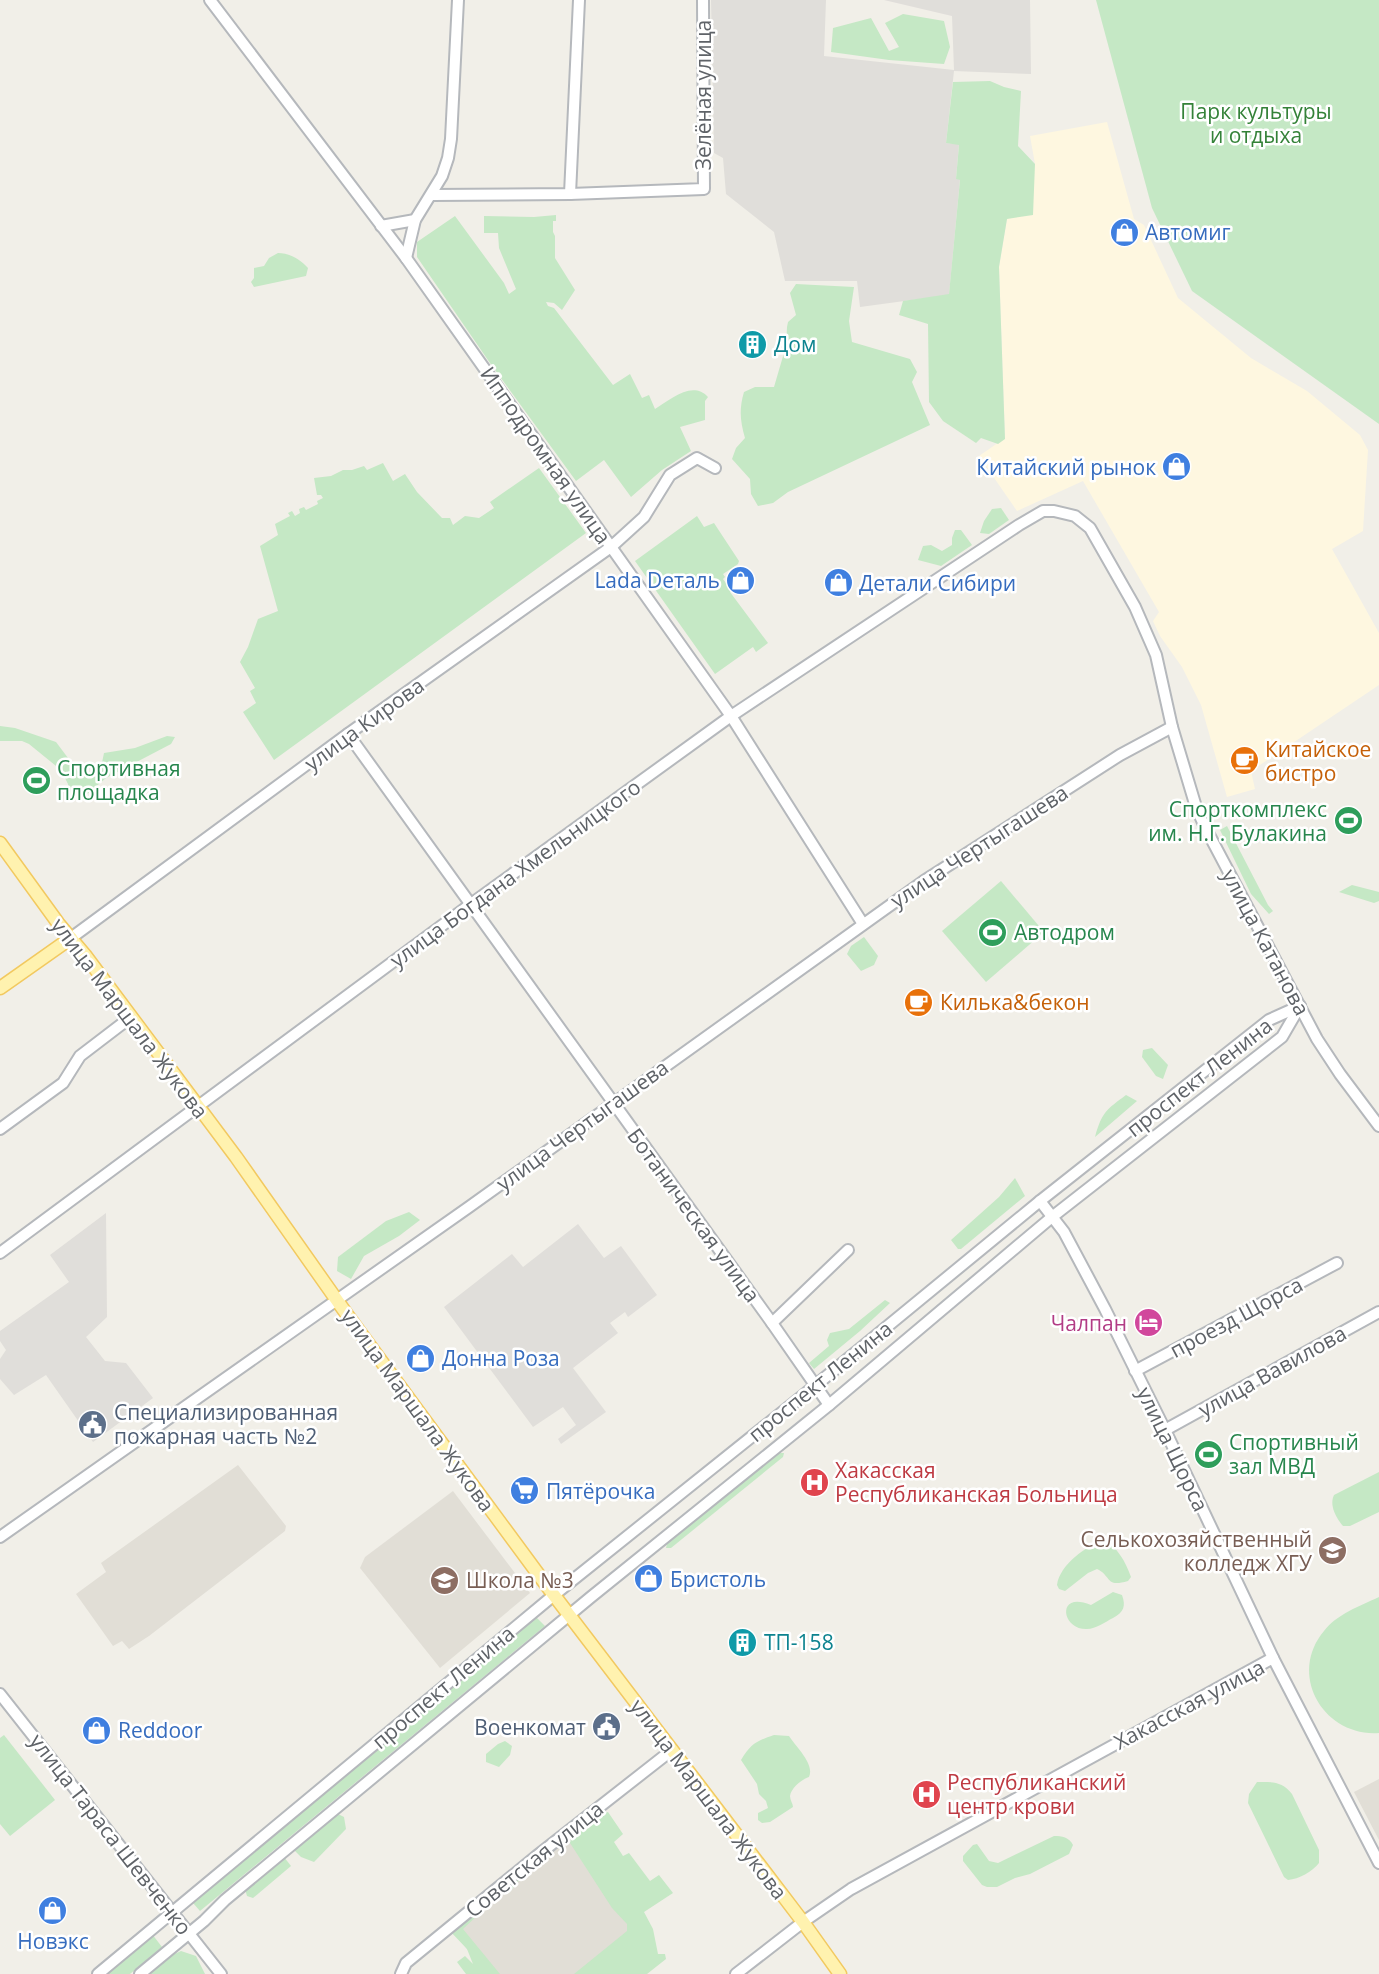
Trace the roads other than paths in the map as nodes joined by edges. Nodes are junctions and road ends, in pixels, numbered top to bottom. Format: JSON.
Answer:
{"nodes":[{"id":1,"x":210,"y":0,"type":"edge"},
{"id":2,"x":458,"y":0,"type":"edge"},
{"id":3,"x":579,"y":0,"type":"edge"},
{"id":4,"x":703,"y":0,"type":"edge"},
{"id":5,"x":570,"y":194,"type":"junction"},
{"id":6,"x":432,"y":195,"type":"junction"},
{"id":7,"x":415,"y":220,"type":"junction"},
{"id":8,"x":381,"y":226,"type":"junction"},
{"id":9,"x":405,"y":258,"type":"junction"},
{"id":10,"x":715,"y":468,"type":"dead end"},
{"id":11,"x":1043,"y":511,"type":"joint"},
{"id":12,"x":611,"y":547,"type":"junction"},
{"id":13,"x":731,"y":716,"type":"junction"},
{"id":14,"x":1172,"y":727,"type":"junction"},
{"id":15,"x":348,"y":734,"type":"junction"},
{"id":16,"x":0,"y":843,"type":"edge"},
{"id":17,"x":471,"y":904,"type":"junction"},
{"id":18,"x":863,"y":924,"type":"junction"},
{"id":19,"x":71,"y":938,"type":"junction"},
{"id":20,"x":0,"y":988,"type":"edge"},
{"id":21,"x":1300,"y":1006,"type":"junction"},
{"id":22,"x":131,"y":1017,"type":"junction"},
{"id":23,"x":613,"y":1103,"type":"junction"},
{"id":24,"x":197,"y":1106,"type":"junction"},
{"id":25,"x":1379,"y":1126,"type":"edge"},
{"id":26,"x":0,"y":1129,"type":"edge"},
{"id":27,"x":1040,"y":1201,"type":"junction"},
{"id":28,"x":1052,"y":1217,"type":"junction"},
{"id":29,"x":848,"y":1250,"type":"dead end"},
{"id":30,"x":0,"y":1253,"type":"edge"},
{"id":31,"x":1337,"y":1263,"type":"dead end"},
{"id":32,"x":337,"y":1300,"type":"junction"},
{"id":33,"x":1379,"y":1312,"type":"edge"},
{"id":34,"x":772,"y":1323,"type":"junction"},
{"id":35,"x":1135,"y":1371,"type":"junction"},
{"id":36,"x":815,"y":1385,"type":"junction"},
{"id":37,"x":829,"y":1405,"type":"junction"},
{"id":38,"x":1165,"y":1430,"type":"junction"},
{"id":39,"x":0,"y":1537,"type":"edge"},
{"id":40,"x":554,"y":1595,"type":"junction"},
{"id":41,"x":569,"y":1616,"type":"junction"},
{"id":42,"x":1274,"y":1658,"type":"junction"},
{"id":43,"x":0,"y":1694,"type":"edge"},
{"id":44,"x":672,"y":1750,"type":"junction"},
{"id":45,"x":1379,"y":1863,"type":"edge"},
{"id":46,"x":173,"y":1912,"type":"junction"},
{"id":47,"x":803,"y":1922,"type":"junction"},
{"id":48,"x":189,"y":1933,"type":"junction"},
{"id":49,"x":98,"y":1974,"type":"edge"},
{"id":50,"x":140,"y":1974,"type":"edge"},
{"id":51,"x":221,"y":1974,"type":"edge"},
{"id":52,"x":400,"y":1974,"type":"edge"},
{"id":53,"x":736,"y":1974,"type":"edge"},
{"id":54,"x":840,"y":1974,"type":"edge"}],
"edges":[{"from":1,"to":8,"type":"street","name":"Ипподромная улица"},
{"from":2,"to":6,"type":"street"},
{"from":3,"to":5,"type":"street"},
{"from":4,"to":5,"type":"street","name":"Зелёная улица"},
{"from":5,"to":6,"type":"street"},
{"from":6,"to":7,"type":"street"},
{"from":7,"to":8,"type":"street"},
{"from":7,"to":9,"type":"street"},
{"from":8,"to":9,"type":"street","name":"Ипподромная улица"},
{"from":9,"to":12,"type":"street","name":"Ипподромная улица"},
{"from":10,"to":12,"type":"street","name":"улица Кирова"},
{"from":11,"to":13,"type":"street","name":"улица Богдана Хмельницкого"},
{"from":11,"to":14,"type":"street","name":"улица Катанова"},
{"from":12,"to":13,"type":"street","name":"Ипподромная улица"},
{"from":12,"to":15,"type":"street","name":"улица Кирова"},
{"from":13,"to":17,"type":"street","name":"улица Богдана Хмельницкого"},
{"from":13,"to":18,"type":"street","name":"Ипподромная улица"},
{"from":14,"to":18,"type":"street","name":"улица Чертыгашева"},
{"from":14,"to":21,"type":"street","name":"улица Катанова"},
{"from":15,"to":17,"type":"street","name":"Ботаническая улица"},
{"from":15,"to":19,"type":"street","name":"улица Кирова"},
{"from":16,"to":19,"type":"main road","name":"улица Маршала Жукова"},
{"from":17,"to":23,"type":"street","name":"Ботаническая улица"},
{"from":17,"to":24,"type":"street","name":"улица Богдана Хмельницкого"},
{"from":18,"to":23,"type":"street","name":"улица Чертыгашева"},
{"from":19,"to":20,"type":"main road","name":"улица Кирова"},
{"from":19,"to":22,"type":"main road","name":"улица Маршала Жукова"},
{"from":21,"to":25,"type":"street","name":"улица Катанова"},
{"from":21,"to":27,"type":"street","name":"проспект Ленина"},
{"from":21,"to":28,"type":"street","name":"проспект Ленина"},
{"from":22,"to":24,"type":"main road","name":"улица Маршала Жукова"},
{"from":22,"to":26,"type":"street"},
{"from":23,"to":32,"type":"street","name":"улица Чертыгашева"},
{"from":23,"to":34,"type":"street","name":"Ботаническая улица"},
{"from":24,"to":30,"type":"street","name":"улица Богдана Хмельницкого"},
{"from":24,"to":32,"type":"main road","name":"улица Маршала Жукова"},
{"from":27,"to":28,"type":"street","name":"улица Щорса"},
{"from":27,"to":36,"type":"street","name":"проспект Ленина"},
{"from":28,"to":35,"type":"street","name":"улица Щорса"},
{"from":28,"to":37,"type":"street","name":"проспект Ленина"},
{"from":29,"to":34,"type":"street"},
{"from":31,"to":35,"type":"street","name":"проезд Щорса"},
{"from":32,"to":39,"type":"street","name":"улица Чертыгашева"},
{"from":32,"to":40,"type":"main road","name":"улица Маршала Жукова"},
{"from":33,"to":38,"type":"street","name":"улица Вавилова"},
{"from":34,"to":36,"type":"street","name":"Ботаническая улица"},
{"from":35,"to":38,"type":"street","name":"улица Щорса"},
{"from":36,"to":37,"type":"street","name":"Ботаническая улица"},
{"from":36,"to":40,"type":"street","name":"проспект Ленина"},
{"from":37,"to":41,"type":"street","name":"проспект Ленина"},
{"from":38,"to":42,"type":"street","name":"улица Щорса"},
{"from":40,"to":41,"type":"main road","name":"улица Маршала Жукова"},
{"from":40,"to":46,"type":"street","name":"проспект Ленина"},
{"from":41,"to":44,"type":"main road","name":"улица Маршала Жукова"},
{"from":41,"to":48,"type":"street","name":"проспект Ленина"},
{"from":42,"to":45,"type":"street","name":"улица Щорса"},
{"from":42,"to":47,"type":"street","name":"Хакасская улица"},
{"from":43,"to":46,"type":"street","name":"улица Тараса Шевченко"},
{"from":44,"to":47,"type":"main road","name":"улица Маршала Жукова"},
{"from":44,"to":52,"type":"street","name":"Советская улица"},
{"from":46,"to":48,"type":"street","name":"улица Тараса Шевченко"},
{"from":46,"to":49,"type":"street","name":"проспект Ленина"},
{"from":47,"to":53,"type":"street","name":"Хакасская улица"},
{"from":47,"to":54,"type":"main road","name":"улица Маршала Жукова"},
{"from":48,"to":50,"type":"street","name":"проспект Ленина"},
{"from":48,"to":51,"type":"street","name":"улица Тараса Шевченко"}]}
